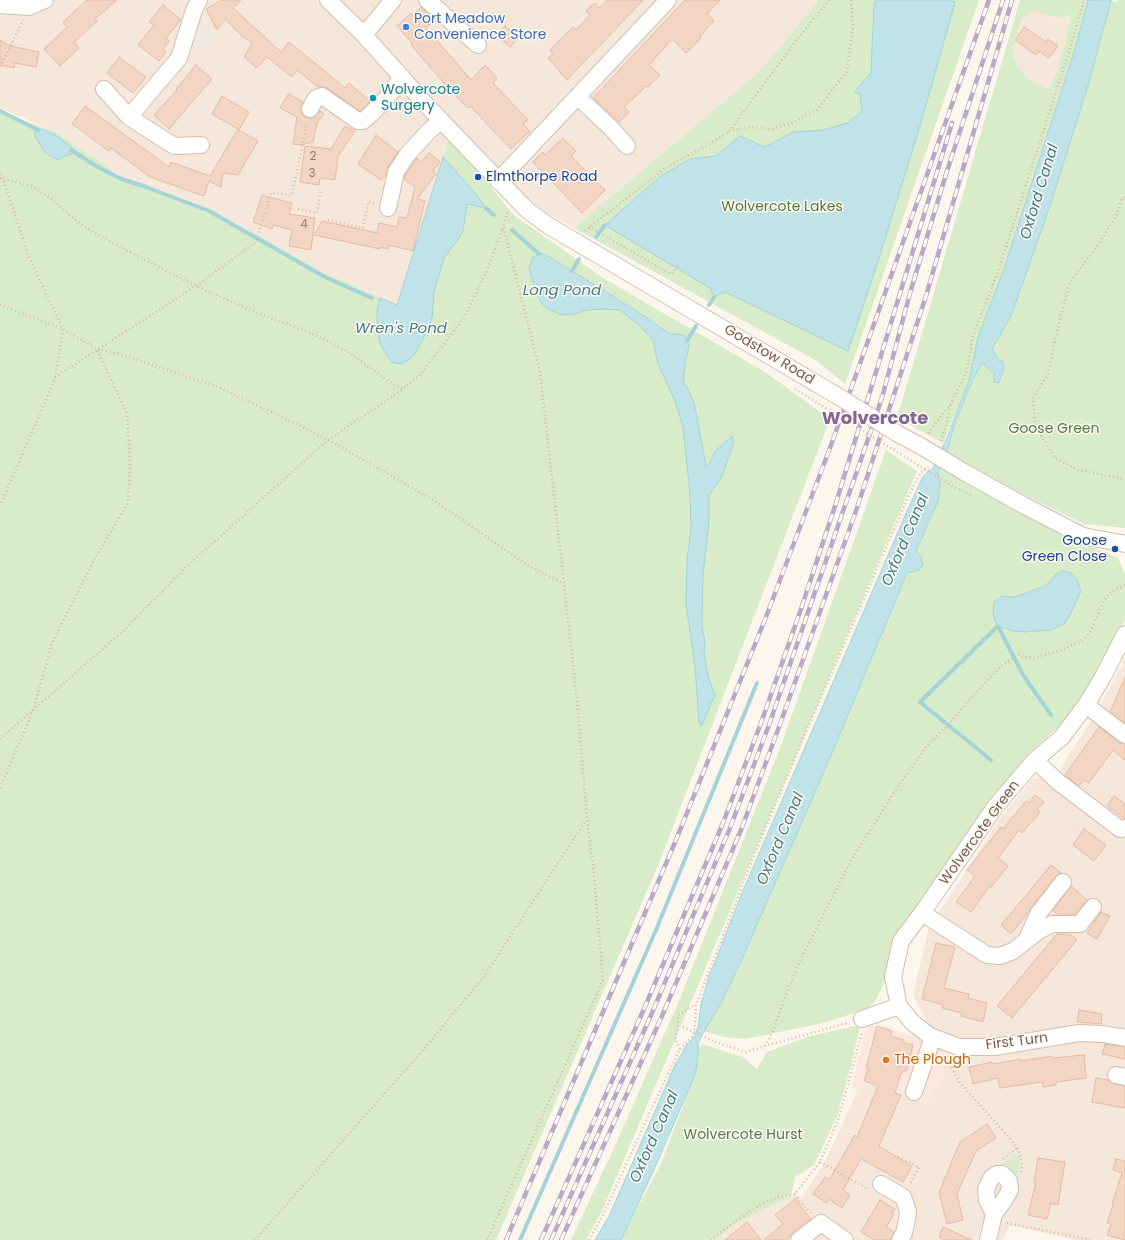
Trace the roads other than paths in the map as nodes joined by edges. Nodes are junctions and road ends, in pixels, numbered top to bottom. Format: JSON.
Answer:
{"nodes":[{"id":1,"x":45,"y":0,"type":"edge"},
{"id":2,"x":199,"y":0,"type":"edge"},
{"id":3,"x":328,"y":0,"type":"edge"},
{"id":4,"x":393,"y":0,"type":"edge"},
{"id":5,"x":427,"y":0,"type":"edge"},
{"id":6,"x":668,"y":0,"type":"edge"},
{"id":7,"x":0,"y":5,"type":"edge"},
{"id":8,"x":364,"y":35,"type":"junction"},
{"id":9,"x":478,"y":45,"type":"dead end"},
{"id":10,"x":402,"y":77,"type":"junction"},
{"id":11,"x":104,"y":89,"type":"dead end"},
{"id":12,"x":578,"y":96,"type":"junction"},
{"id":13,"x":310,"y":109,"type":"road end"},
{"id":14,"x":129,"y":117,"type":"junction"},
{"id":15,"x":441,"y":121,"type":"junction"},
{"id":16,"x":201,"y":145,"type":"dead end"},
{"id":17,"x":627,"y":146,"type":"dead end"},
{"id":18,"x":498,"y":181,"type":"junction"},
{"id":19,"x":388,"y":208,"type":"road end"},
{"id":20,"x":1125,"y":544,"type":"edge"},
{"id":21,"x":1125,"y":634,"type":"edge"},
{"id":22,"x":1086,"y":706,"type":"junction"},
{"id":23,"x":1125,"y":735,"type":"edge"},
{"id":24,"x":1035,"y":760,"type":"junction"},
{"id":25,"x":1123,"y":828,"type":"edge"},
{"id":26,"x":1063,"y":882,"type":"dead end"},
{"id":27,"x":1093,"y":907,"type":"dead end"},
{"id":28,"x":922,"y":913,"type":"junction"},
{"id":29,"x":1025,"y":943,"type":"junction"},
{"id":30,"x":899,"y":1006,"type":"junction"},
{"id":31,"x":864,"y":1018,"type":"road end"},
{"id":32,"x":934,"y":1037,"type":"junction"},
{"id":33,"x":1125,"y":1038,"type":"edge"},
{"id":34,"x":914,"y":1092,"type":"dead end"},
{"id":35,"x":881,"y":1184,"type":"road end"},
{"id":36,"x":1001,"y":1218,"type":"road end"},
{"id":37,"x":799,"y":1240,"type":"edge"},
{"id":38,"x":845,"y":1240,"type":"edge"},
{"id":39,"x":900,"y":1240,"type":"edge"},
{"id":40,"x":988,"y":1240,"type":"edge"}],
"edges":[{"from":1,"to":7,"type":"street"},
{"from":2,"to":14,"type":"street"},
{"from":3,"to":8,"type":"street","name":"Godstow Road"},
{"from":4,"to":8,"type":"street"},
{"from":5,"to":9,"type":"street"},
{"from":6,"to":12,"type":"street"},
{"from":8,"to":10,"type":"street","name":"Godstow Road"},
{"from":10,"to":13,"type":"street"},
{"from":10,"to":15,"type":"street","name":"Godstow Road"},
{"from":11,"to":14,"type":"street"},
{"from":12,"to":17,"type":"street"},
{"from":12,"to":18,"type":"street"},
{"from":14,"to":16,"type":"street"},
{"from":15,"to":18,"type":"street","name":"Godstow Road"},
{"from":15,"to":19,"type":"street"},
{"from":18,"to":20,"type":"street","name":"Godstow Road","bridge":true},
{"from":21,"to":22,"type":"street","name":"Wolvercote Green"},
{"from":22,"to":23,"type":"street"},
{"from":22,"to":24,"type":"street","name":"Wolvercote Green"},
{"from":24,"to":25,"type":"street"},
{"from":24,"to":28,"type":"street","name":"Wolvercote Green"},
{"from":26,"to":29,"type":"street"},
{"from":27,"to":29,"type":"street"},
{"from":28,"to":29,"type":"street"},
{"from":28,"to":30,"type":"street","name":"Wolvercote Green"},
{"from":30,"to":31,"type":"street"},
{"from":30,"to":32,"type":"street","name":"First Turn"},
{"from":32,"to":33,"type":"street","name":"First Turn"},
{"from":32,"to":34,"type":"street"},
{"from":35,"to":39,"type":"street"},
{"from":36,"to":40,"type":"street"},
{"from":37,"to":38,"type":"street"}]}
